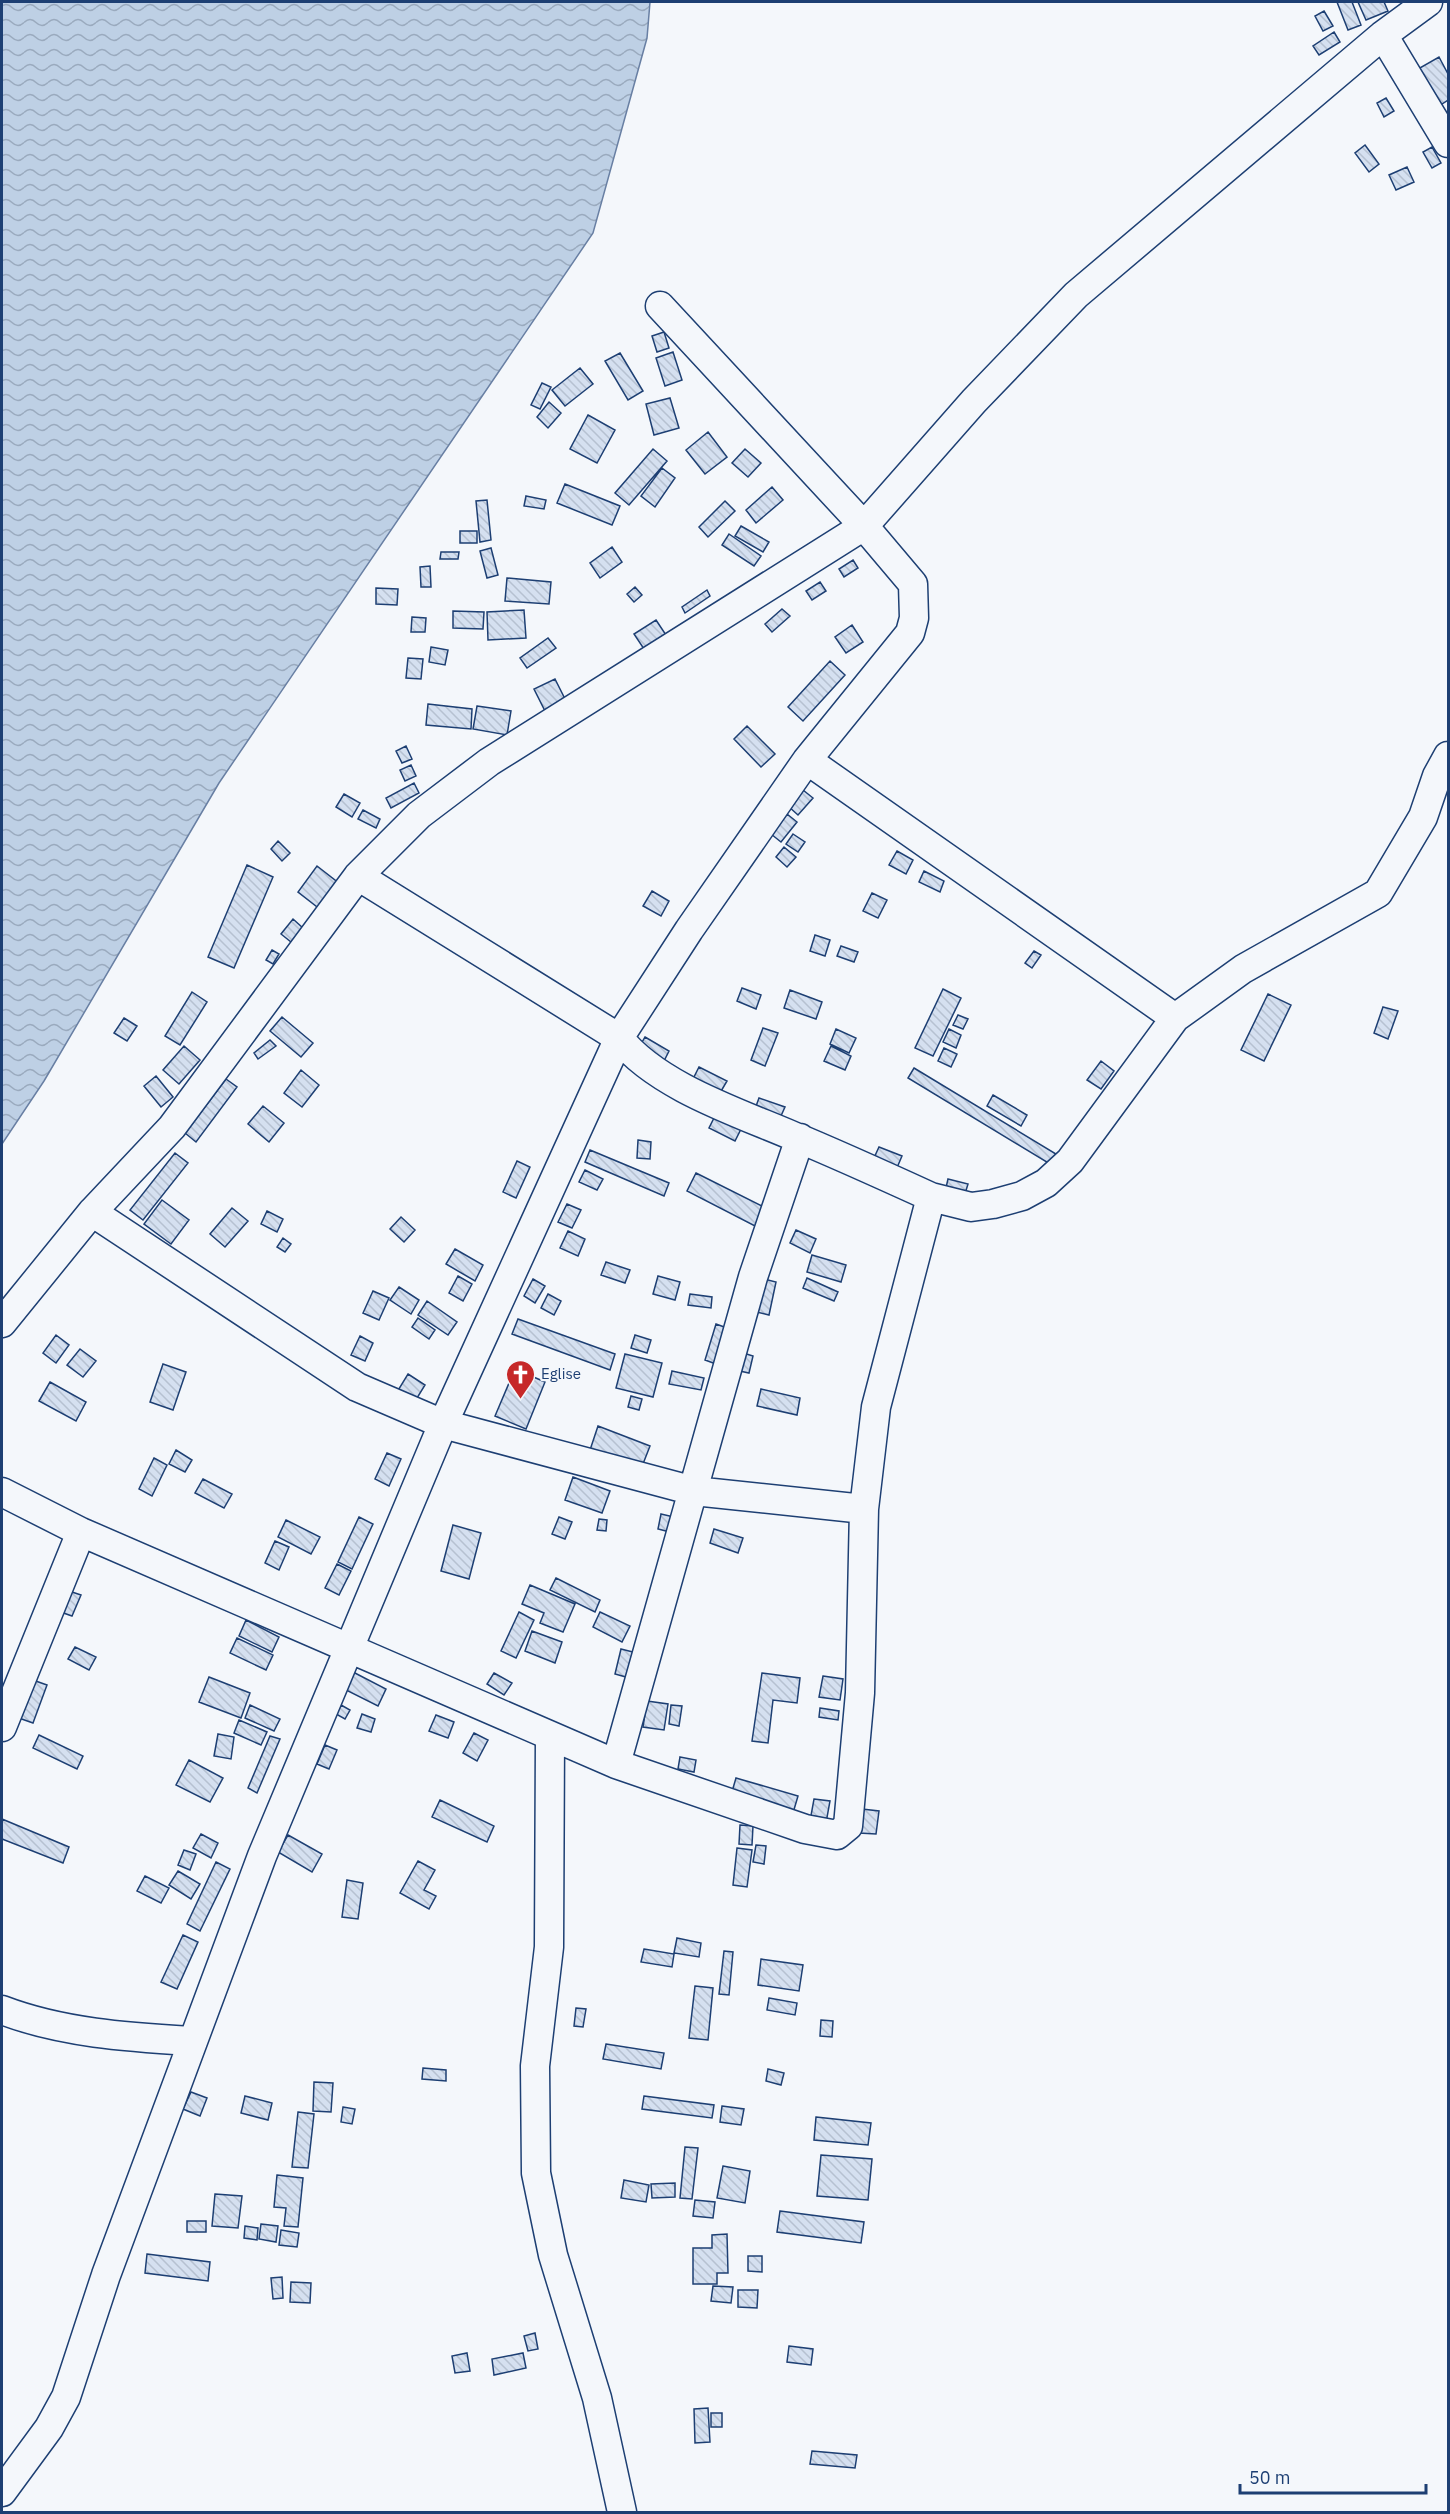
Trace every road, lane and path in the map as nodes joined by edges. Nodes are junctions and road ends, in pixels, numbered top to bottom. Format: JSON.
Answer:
{"nodes":[{"id":1,"x":1428,"y":2,"type":"edge"},
{"id":2,"x":1383,"y":35,"type":"junction"},
{"id":3,"x":1449,"y":143,"type":"edge"},
{"id":4,"x":660,"y":306,"type":"dead end"},
{"id":5,"x":864,"y":526,"type":"junction"},
{"id":6,"x":1449,"y":756,"type":"edge"},
{"id":7,"x":807,"y":760,"type":"junction"},
{"id":8,"x":358,"y":876,"type":"junction"},
{"id":9,"x":1175,"y":1018,"type":"junction"},
{"id":10,"x":619,"y":1038,"type":"junction"},
{"id":11,"x":800,"y":1138,"type":"junction"},
{"id":12,"x":931,"y":1197,"type":"junction"},
{"id":13,"x":92,"y":1212,"type":"junction"},
{"id":14,"x":2,"y":1323,"type":"edge"},
{"id":15,"x":443,"y":1424,"type":"junction"},
{"id":16,"x":694,"y":1491,"type":"junction"},
{"id":17,"x":2,"y":1492,"type":"edge"},
{"id":18,"x":864,"y":1509,"type":"junction"},
{"id":19,"x":81,"y":1532,"type":"junction"},
{"id":20,"x":350,"y":1650,"type":"junction"},
{"id":21,"x":2,"y":1727,"type":"edge"},
{"id":22,"x":550,"y":1736,"type":"junction"},
{"id":23,"x":616,"y":1764,"type":"junction"},
{"id":24,"x":2,"y":2010,"type":"edge"},
{"id":25,"x":192,"y":2041,"type":"junction"},
{"id":26,"x":2,"y":2492,"type":"edge"},
{"id":27,"x":622,"y":2512,"type":"edge"}],
"edges":[{"from":1,"to":2,"type":"street"},
{"from":2,"to":3,"type":"street"},
{"from":2,"to":5,"type":"street"},
{"from":4,"to":5,"type":"street"},
{"from":5,"to":7,"type":"street"},
{"from":5,"to":8,"type":"street"},
{"from":6,"to":9,"type":"street"},
{"from":7,"to":9,"type":"street"},
{"from":7,"to":10,"type":"street"},
{"from":8,"to":10,"type":"street"},
{"from":8,"to":13,"type":"street"},
{"from":9,"to":12,"type":"street"},
{"from":10,"to":11,"type":"street"},
{"from":10,"to":15,"type":"street"},
{"from":11,"to":12,"type":"street"},
{"from":11,"to":16,"type":"street"},
{"from":12,"to":18,"type":"street"},
{"from":13,"to":14,"type":"street"},
{"from":13,"to":15,"type":"street"},
{"from":15,"to":16,"type":"street"},
{"from":15,"to":20,"type":"street"},
{"from":16,"to":18,"type":"street"},
{"from":16,"to":23,"type":"street"},
{"from":17,"to":19,"type":"street"},
{"from":18,"to":23,"type":"street"},
{"from":19,"to":20,"type":"street"},
{"from":19,"to":21,"type":"street"},
{"from":20,"to":22,"type":"street"},
{"from":20,"to":25,"type":"street"},
{"from":22,"to":23,"type":"street"},
{"from":22,"to":27,"type":"street"},
{"from":24,"to":25,"type":"street"},
{"from":25,"to":26,"type":"street"}]}
